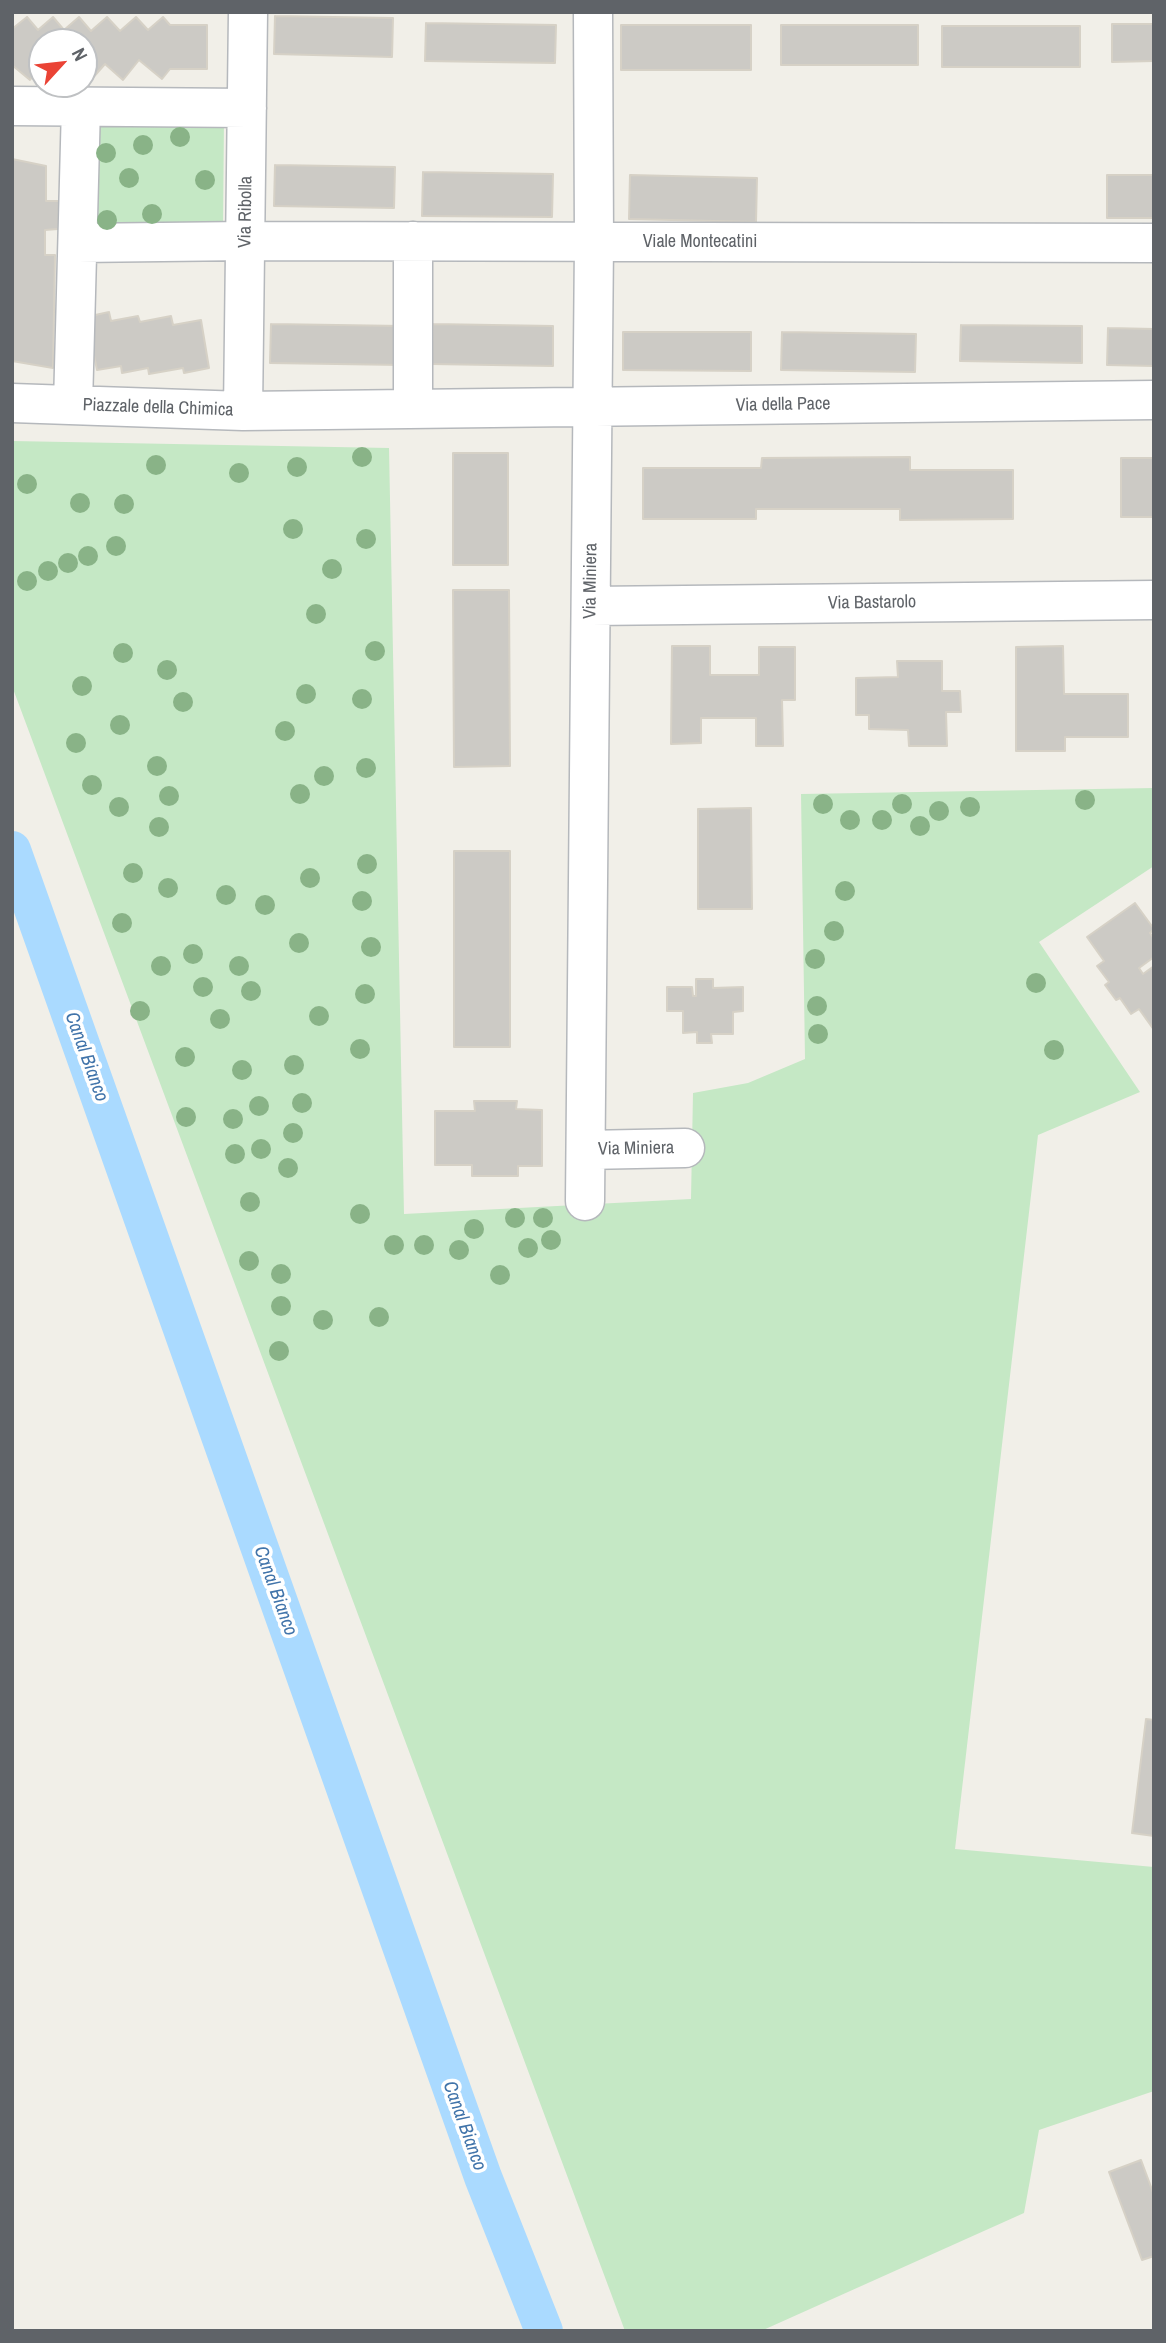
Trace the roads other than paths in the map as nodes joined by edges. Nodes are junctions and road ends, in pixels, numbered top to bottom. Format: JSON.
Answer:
{"nodes":[{"id":1,"x":248,"y":12,"type":"edge"},
{"id":2,"x":593,"y":12,"type":"edge"},
{"id":3,"x":12,"y":106,"type":"edge"},
{"id":4,"x":81,"y":106,"type":"junction"},
{"id":5,"x":247,"y":108,"type":"junction"},
{"id":6,"x":246,"y":241,"type":"junction"},
{"id":7,"x":414,"y":241,"type":"junction"},
{"id":8,"x":594,"y":242,"type":"junction"},
{"id":9,"x":78,"y":243,"type":"junction"},
{"id":10,"x":1154,"y":243,"type":"edge"},
{"id":11,"x":1154,"y":400,"type":"edge"},
{"id":12,"x":12,"y":403,"type":"edge"},
{"id":13,"x":74,"y":405,"type":"junction"},
{"id":14,"x":593,"y":407,"type":"junction"},
{"id":15,"x":413,"y":409,"type":"junction"},
{"id":16,"x":243,"y":411,"type":"junction"},
{"id":17,"x":1154,"y":600,"type":"edge"},
{"id":18,"x":591,"y":606,"type":"junction"},
{"id":19,"x":685,"y":1148,"type":"dead end"},
{"id":20,"x":586,"y":1150,"type":"junction"},
{"id":21,"x":585,"y":1201,"type":"dead end"}],
"edges":[{"from":1,"to":5,"type":"street","name":"Via Ribolla"},
{"from":2,"to":8,"type":"street","name":"Via Miniera"},
{"from":3,"to":4,"type":"street"},
{"from":4,"to":5,"type":"street"},
{"from":4,"to":9,"type":"street","name":"Piazzale della Chimica"},
{"from":5,"to":6,"type":"street","name":"Via Ribolla"},
{"from":6,"to":7,"type":"street","name":"Viale Montecatini"},
{"from":6,"to":9,"type":"street"},
{"from":6,"to":16,"type":"street","name":"Via Ribolla"},
{"from":7,"to":8,"type":"street","name":"Viale Montecatini"},
{"from":7,"to":15,"type":"street"},
{"from":8,"to":10,"type":"street","name":"Viale Montecatini"},
{"from":8,"to":14,"type":"street","name":"Via Miniera"},
{"from":9,"to":13,"type":"street","name":"Piazzale della Chimica"},
{"from":11,"to":14,"type":"street","name":"Via della Pace"},
{"from":12,"to":13,"type":"street","name":"Piazzale della Chimica"},
{"from":13,"to":16,"type":"street","name":"Piazzale della Chimica"},
{"from":14,"to":15,"type":"street","name":"Via della Pace"},
{"from":14,"to":18,"type":"street","name":"Via Miniera"},
{"from":15,"to":16,"type":"street","name":"Via della Pace"},
{"from":17,"to":18,"type":"street","name":"Via Bastarolo"},
{"from":18,"to":20,"type":"street","name":"Via Miniera"},
{"from":19,"to":20,"type":"street","name":"Via Miniera"},
{"from":20,"to":21,"type":"street","name":"Via Miniera"}]}
